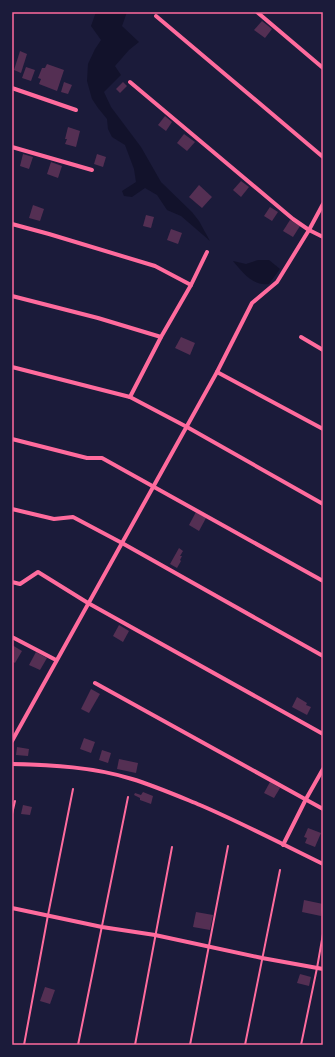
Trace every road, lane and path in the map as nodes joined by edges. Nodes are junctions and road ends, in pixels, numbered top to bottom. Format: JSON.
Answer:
{"nodes":[{"id":1,"x":257,"y":12,"type":"edge"},
{"id":2,"x":156,"y":16,"type":"dead end"},
{"id":3,"x":323,"y":68,"type":"edge"},
{"id":4,"x":130,"y":82,"type":"dead end"},
{"id":5,"x":12,"y":88,"type":"edge"},
{"id":6,"x":76,"y":110,"type":"dead end"},
{"id":7,"x":12,"y":147,"type":"edge"},
{"id":8,"x":323,"y":157,"type":"edge"},
{"id":9,"x":92,"y":170,"type":"dead end"},
{"id":10,"x":323,"y":204,"type":"edge"},
{"id":11,"x":12,"y":224,"type":"edge"},
{"id":12,"x":309,"y":230,"type":"junction"},
{"id":13,"x":323,"y":237,"type":"edge"},
{"id":14,"x":207,"y":252,"type":"dead end"},
{"id":15,"x":191,"y":285,"type":"junction"},
{"id":16,"x":12,"y":296,"type":"edge"},
{"id":17,"x":161,"y":337,"type":"junction"},
{"id":18,"x":301,"y":337,"type":"dead end"},
{"id":19,"x":323,"y":350,"type":"edge"},
{"id":20,"x":12,"y":367,"type":"edge"},
{"id":21,"x":217,"y":372,"type":"junction"},
{"id":22,"x":130,"y":398,"type":"junction"},
{"id":23,"x":187,"y":427,"type":"junction"},
{"id":24,"x":323,"y":429,"type":"edge"},
{"id":25,"x":12,"y":439,"type":"edge"},
{"id":26,"x":153,"y":486,"type":"junction"},
{"id":27,"x":323,"y":504,"type":"edge"},
{"id":28,"x":12,"y":509,"type":"edge"},
{"id":29,"x":122,"y":543,"type":"junction"},
{"id":30,"x":323,"y":581,"type":"edge"},
{"id":31,"x":12,"y":582,"type":"edge"},
{"id":32,"x":88,"y":603,"type":"junction"},
{"id":33,"x":12,"y":637,"type":"edge"},
{"id":34,"x":323,"y":656,"type":"edge"},
{"id":35,"x":56,"y":660,"type":"junction"},
{"id":36,"x":95,"y":683,"type":"dead end"},
{"id":37,"x":323,"y":734,"type":"edge"},
{"id":38,"x":12,"y":741,"type":"edge"},
{"id":39,"x":12,"y":764,"type":"edge"},
{"id":40,"x":323,"y":770,"type":"edge"},
{"id":41,"x":73,"y":789,"type":"dead end"},
{"id":42,"x":128,"y":797,"type":"dead end"},
{"id":43,"x":306,"y":799,"type":"junction"},
{"id":44,"x":14,"y":801,"type":"dead end"},
{"id":45,"x":323,"y":809,"type":"edge"},
{"id":46,"x":12,"y":814,"type":"edge"},
{"id":47,"x":284,"y":845,"type":"junction"},
{"id":48,"x":228,"y":846,"type":"dead end"},
{"id":49,"x":172,"y":847,"type":"dead end"},
{"id":50,"x":323,"y":864,"type":"edge"},
{"id":51,"x":280,"y":870,"type":"dead end"},
{"id":52,"x":12,"y":908,"type":"edge"},
{"id":53,"x":48,"y":915,"type":"junction"},
{"id":54,"x":102,"y":927,"type":"junction"},
{"id":55,"x":323,"y":934,"type":"edge"},
{"id":56,"x":155,"y":935,"type":"junction"},
{"id":57,"x":209,"y":947,"type":"junction"},
{"id":58,"x":262,"y":958,"type":"junction"},
{"id":59,"x":317,"y":968,"type":"junction"},
{"id":60,"x":323,"y":969,"type":"edge"},
{"id":61,"x":24,"y":1045,"type":"edge"},
{"id":62,"x":78,"y":1045,"type":"edge"},
{"id":63,"x":135,"y":1045,"type":"edge"},
{"id":64,"x":190,"y":1045,"type":"edge"},
{"id":65,"x":245,"y":1045,"type":"edge"},
{"id":66,"x":301,"y":1045,"type":"edge"}],
"edges":[{"from":1,"to":3,"type":"street"},
{"from":2,"to":8,"type":"street"},
{"from":4,"to":12,"type":"street"},
{"from":5,"to":6,"type":"street"},
{"from":7,"to":9,"type":"street"},
{"from":10,"to":12,"type":"street"},
{"from":11,"to":15,"type":"street"},
{"from":12,"to":13,"type":"street"},
{"from":12,"to":21,"type":"street"},
{"from":14,"to":15,"type":"street"},
{"from":15,"to":17,"type":"street"},
{"from":16,"to":17,"type":"street"},
{"from":17,"to":22,"type":"street"},
{"from":18,"to":19,"type":"street"},
{"from":20,"to":22,"type":"street"},
{"from":21,"to":23,"type":"street"},
{"from":21,"to":24,"type":"street"},
{"from":22,"to":23,"type":"street"},
{"from":23,"to":26,"type":"street"},
{"from":23,"to":27,"type":"street"},
{"from":25,"to":26,"type":"street"},
{"from":26,"to":29,"type":"street"},
{"from":26,"to":30,"type":"street"},
{"from":28,"to":29,"type":"street"},
{"from":29,"to":32,"type":"street"},
{"from":29,"to":34,"type":"street"},
{"from":31,"to":32,"type":"street"},
{"from":32,"to":35,"type":"street"},
{"from":32,"to":37,"type":"street"},
{"from":33,"to":35,"type":"street"},
{"from":35,"to":38,"type":"street"},
{"from":36,"to":43,"type":"street"},
{"from":39,"to":47,"type":"street"},
{"from":40,"to":43,"type":"street"},
{"from":41,"to":53,"type":"lane"},
{"from":42,"to":54,"type":"lane"},
{"from":43,"to":45,"type":"street"},
{"from":43,"to":47,"type":"street"},
{"from":44,"to":46,"type":"lane"},
{"from":47,"to":50,"type":"street"},
{"from":48,"to":57,"type":"lane"},
{"from":49,"to":56,"type":"lane"},
{"from":51,"to":58,"type":"lane"},
{"from":52,"to":53,"type":"street"},
{"from":53,"to":54,"type":"street"},
{"from":53,"to":61,"type":"lane"},
{"from":54,"to":56,"type":"street"},
{"from":54,"to":62,"type":"lane"},
{"from":55,"to":59,"type":"lane"},
{"from":56,"to":57,"type":"street"},
{"from":56,"to":63,"type":"lane"},
{"from":57,"to":58,"type":"street"},
{"from":57,"to":64,"type":"lane"},
{"from":58,"to":59,"type":"street"},
{"from":58,"to":65,"type":"lane"},
{"from":59,"to":60,"type":"street"},
{"from":59,"to":66,"type":"lane"}]}
